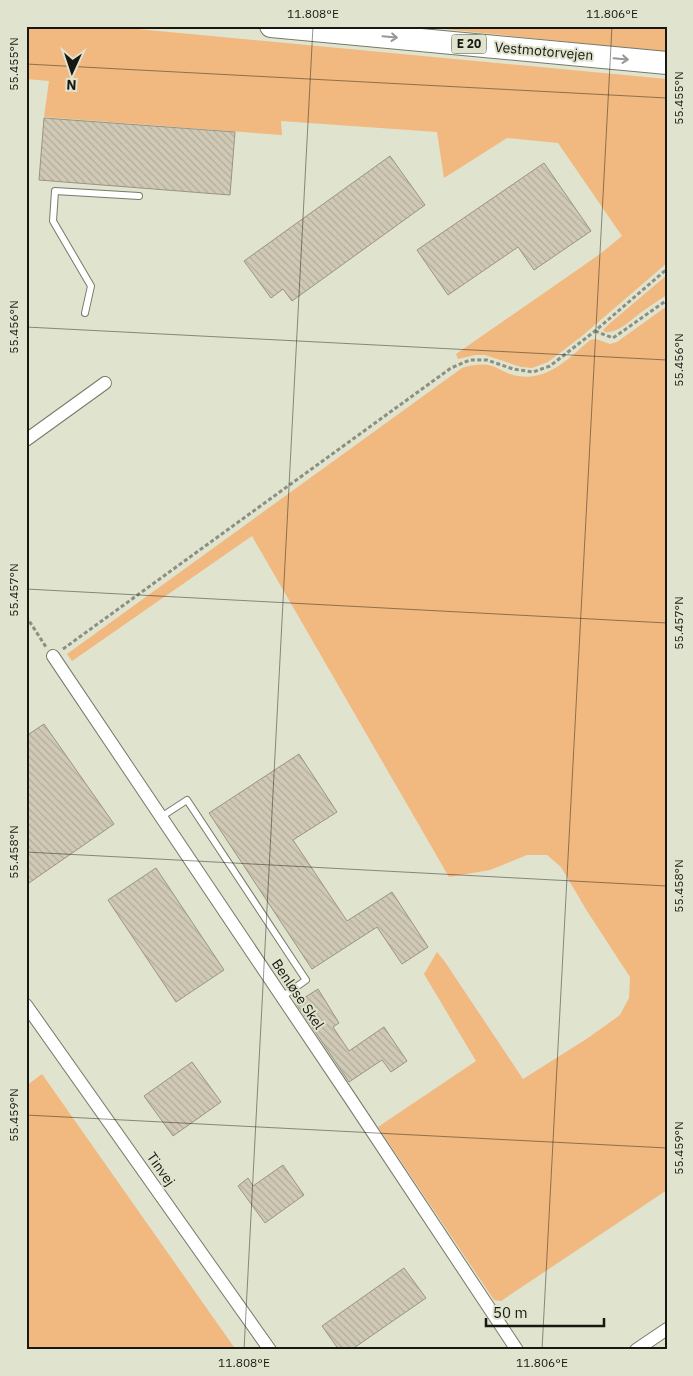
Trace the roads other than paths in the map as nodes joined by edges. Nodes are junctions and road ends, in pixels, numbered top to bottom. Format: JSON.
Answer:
{"nodes":[{"id":1,"x":271,"y":26,"type":"edge"},
{"id":2,"x":667,"y":63,"type":"edge"},
{"id":3,"x":139,"y":196,"type":"dead end"},
{"id":4,"x":85,"y":313,"type":"dead end"},
{"id":5,"x":105,"y":383,"type":"dead end"},
{"id":6,"x":26,"y":440,"type":"edge"},
{"id":7,"x":53,"y":656,"type":"road end"},
{"id":8,"x":161,"y":817,"type":"junction"},
{"id":9,"x":282,"y":997,"type":"junction"},
{"id":10,"x":26,"y":1005,"type":"edge"},
{"id":11,"x":667,"y":1330,"type":"edge"},
{"id":12,"x":270,"y":1350,"type":"edge"},
{"id":13,"x":517,"y":1350,"type":"edge"},
{"id":14,"x":636,"y":1350,"type":"edge"}],
"edges":[{"from":1,"to":2,"type":"highway","name":"Vestmotorvejen","number":"E 20","one_way":true},
{"from":3,"to":4,"type":"lane"},
{"from":5,"to":6,"type":"street"},
{"from":7,"to":8,"type":"street","name":"Benløse Skel"},
{"from":8,"to":9,"type":"street","name":"Benløse Skel"},
{"from":8,"to":9,"type":"lane"},
{"from":9,"to":13,"type":"street","name":"Benløse Skel"},
{"from":10,"to":12,"type":"street","name":"Tinvej"},
{"from":11,"to":14,"type":"street"}]}
